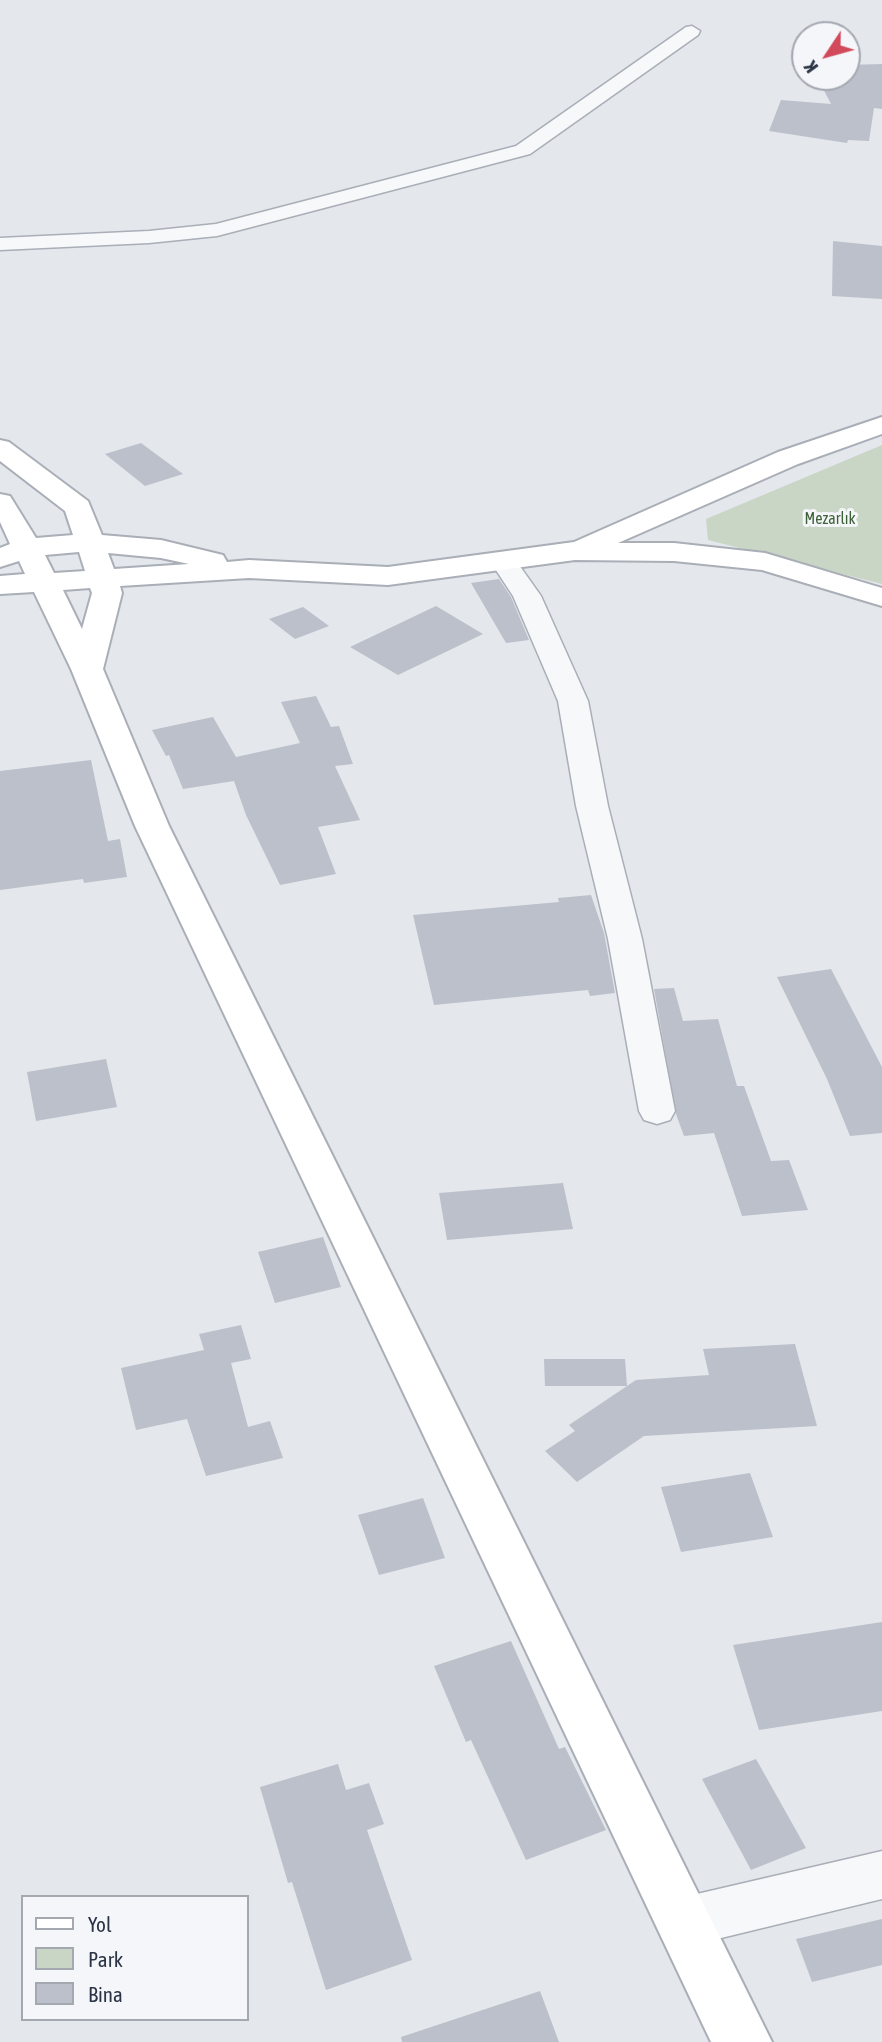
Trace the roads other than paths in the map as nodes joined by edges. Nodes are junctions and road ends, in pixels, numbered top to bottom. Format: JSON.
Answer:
{"nodes":[{"id":1,"x":692,"y":31,"type":"dead end"},
{"id":2,"x":0,"y":244,"type":"edge"},
{"id":3,"x":882,"y":425,"type":"edge"},
{"id":4,"x":0,"y":449,"type":"edge"},
{"id":5,"x":0,"y":502,"type":"edge"},
{"id":6,"x":90,"y":544,"type":"junction"},
{"id":7,"x":575,"y":551,"type":"junction"},
{"id":8,"x":13,"y":552,"type":"edge"},
{"id":9,"x":503,"y":561,"type":"junction"},
{"id":10,"x":249,"y":569,"type":"junction"},
{"id":11,"x":102,"y":580,"type":"junction"},
{"id":12,"x":45,"y":583,"type":"junction"},
{"id":13,"x":0,"y":585,"type":"edge"},
{"id":14,"x":882,"y":597,"type":"edge"},
{"id":15,"x":87,"y":669,"type":"junction"},
{"id":16,"x":657,"y":1111,"type":"dead end"},
{"id":17,"x":882,"y":1875,"type":"edge"},
{"id":18,"x":684,"y":1922,"type":"junction"},
{"id":19,"x":742,"y":2042,"type":"edge"}],
"edges":[{"from":1,"to":2,"type":"street"},
{"from":3,"to":7,"type":"street"},
{"from":4,"to":6,"type":"street"},
{"from":5,"to":8,"type":"street"},
{"from":6,"to":8,"type":"street"},
{"from":6,"to":10,"type":"street"},
{"from":6,"to":11,"type":"street"},
{"from":7,"to":9,"type":"street"},
{"from":7,"to":14,"type":"street"},
{"from":8,"to":12,"type":"street"},
{"from":9,"to":10,"type":"street"},
{"from":9,"to":16,"type":"street"},
{"from":10,"to":11,"type":"street"},
{"from":11,"to":12,"type":"street"},
{"from":11,"to":15,"type":"street"},
{"from":12,"to":13,"type":"street"},
{"from":12,"to":15,"type":"street"},
{"from":15,"to":18,"type":"street"},
{"from":17,"to":18,"type":"street"},
{"from":18,"to":19,"type":"street"}]}
